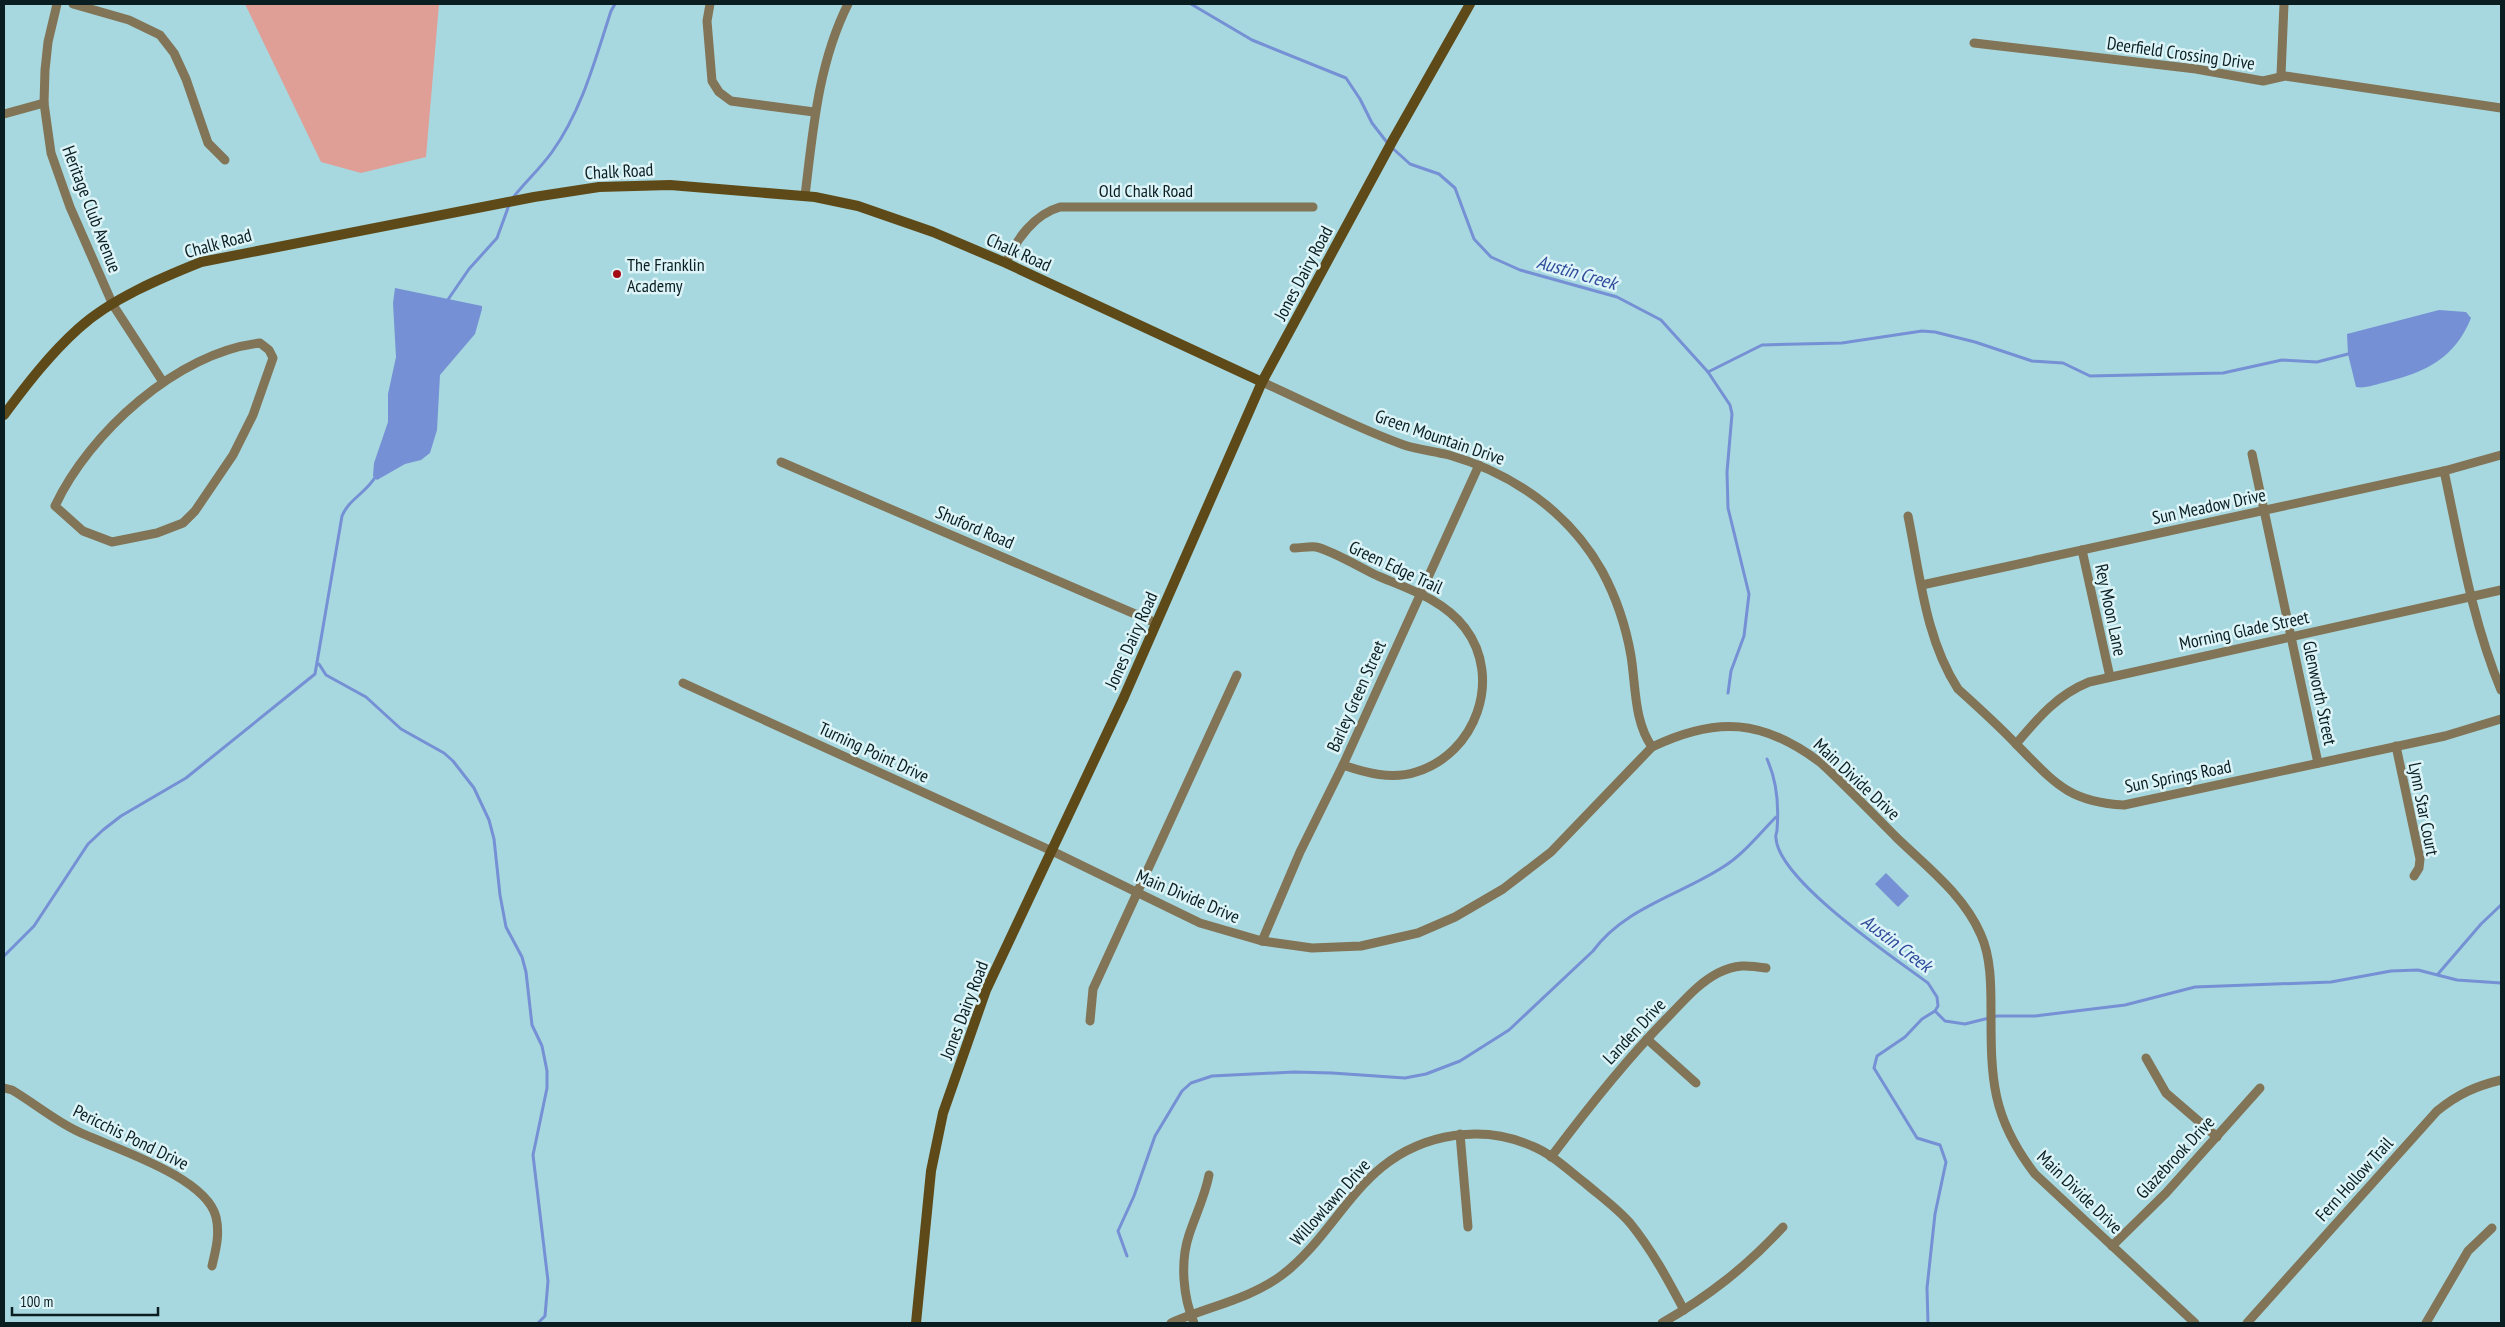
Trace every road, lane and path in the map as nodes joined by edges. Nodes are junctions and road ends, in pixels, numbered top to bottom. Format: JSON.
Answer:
{"nodes":[{"id":1,"x":57,"y":4,"type":"edge"},
{"id":2,"x":72,"y":4,"type":"edge"},
{"id":3,"x":710,"y":4,"type":"edge"},
{"id":4,"x":848,"y":4,"type":"edge"},
{"id":5,"x":1470,"y":4,"type":"edge"},
{"id":6,"x":2284,"y":4,"type":"edge"},
{"id":7,"x":1974,"y":43,"type":"dead end"},
{"id":8,"x":2281,"y":76,"type":"junction"},
{"id":9,"x":44,"y":102,"type":"junction"},
{"id":10,"x":2501,"y":108,"type":"edge"},
{"id":11,"x":814,"y":112,"type":"junction"},
{"id":12,"x":4,"y":114,"type":"edge"},
{"id":13,"x":225,"y":160,"type":"dead end"},
{"id":14,"x":804,"y":196,"type":"junction"},
{"id":15,"x":1313,"y":207,"type":"dead end"},
{"id":16,"x":1006,"y":263,"type":"junction"},
{"id":17,"x":113,"y":305,"type":"junction"},
{"id":18,"x":163,"y":382,"type":"junction"},
{"id":19,"x":1262,"y":382,"type":"junction"},
{"id":20,"x":4,"y":415,"type":"edge"},
{"id":21,"x":2252,"y":454,"type":"dead end"},
{"id":22,"x":2501,"y":455,"type":"edge"},
{"id":23,"x":781,"y":462,"type":"dead end"},
{"id":24,"x":1479,"y":465,"type":"junction"},
{"id":25,"x":2444,"y":471,"type":"junction"},
{"id":26,"x":2264,"y":511,"type":"junction"},
{"id":27,"x":1908,"y":516,"type":"dead end"},
{"id":28,"x":1294,"y":548,"type":"dead end"},
{"id":29,"x":2082,"y":550,"type":"junction"},
{"id":30,"x":1922,"y":585,"type":"junction"},
{"id":31,"x":2501,"y":590,"type":"edge"},
{"id":32,"x":1420,"y":594,"type":"junction"},
{"id":33,"x":2471,"y":597,"type":"junction"},
{"id":34,"x":1156,"y":623,"type":"junction"},
{"id":35,"x":2291,"y":637,"type":"junction"},
{"id":36,"x":1237,"y":675,"type":"dead end"},
{"id":37,"x":2110,"y":676,"type":"junction"},
{"id":38,"x":683,"y":683,"type":"dead end"},
{"id":39,"x":2501,"y":690,"type":"edge"},
{"id":40,"x":2501,"y":719,"type":"edge"},
{"id":41,"x":2016,"y":744,"type":"junction"},
{"id":42,"x":2396,"y":746,"type":"junction"},
{"id":43,"x":1652,"y":747,"type":"junction"},
{"id":44,"x":1342,"y":764,"type":"junction"},
{"id":45,"x":2318,"y":764,"type":"junction"},
{"id":46,"x":1052,"y":851,"type":"junction"},
{"id":47,"x":2414,"y":876,"type":"dead end"},
{"id":48,"x":1136,"y":893,"type":"junction"},
{"id":49,"x":1262,"y":941,"type":"junction"},
{"id":50,"x":1766,"y":968,"type":"dead end"},
{"id":51,"x":1090,"y":1021,"type":"dead end"},
{"id":52,"x":1647,"y":1039,"type":"junction"},
{"id":53,"x":2146,"y":1058,"type":"dead end"},
{"id":54,"x":2501,"y":1080,"type":"edge"},
{"id":55,"x":1696,"y":1083,"type":"dead end"},
{"id":56,"x":4,"y":1088,"type":"edge"},
{"id":57,"x":2260,"y":1088,"type":"dead end"},
{"id":58,"x":1460,"y":1134,"type":"junction"},
{"id":59,"x":2217,"y":1137,"type":"junction"},
{"id":60,"x":1551,"y":1157,"type":"junction"},
{"id":61,"x":1209,"y":1175,"type":"dead end"},
{"id":62,"x":1468,"y":1227,"type":"dead end"},
{"id":63,"x":1783,"y":1227,"type":"dead end"},
{"id":64,"x":2492,"y":1228,"type":"dead end"},
{"id":65,"x":2112,"y":1246,"type":"junction"},
{"id":66,"x":212,"y":1266,"type":"dead end"},
{"id":67,"x":1684,"y":1310,"type":"junction"},
{"id":68,"x":1192,"y":1319,"type":"edge"},
{"id":69,"x":916,"y":1323,"type":"edge"},
{"id":70,"x":1171,"y":1323,"type":"edge"},
{"id":71,"x":1662,"y":1323,"type":"edge"},
{"id":72,"x":2195,"y":1323,"type":"edge"},
{"id":73,"x":2247,"y":1323,"type":"edge"},
{"id":74,"x":2426,"y":1323,"type":"edge"}],
"edges":[{"from":1,"to":9,"type":"street","name":"Heritage Club Avenue"},
{"from":2,"to":13,"type":"street"},
{"from":3,"to":11,"type":"street"},
{"from":4,"to":11,"type":"street"},
{"from":5,"to":19,"type":"street","name":"Jones Dairy Road"},
{"from":6,"to":8,"type":"street"},
{"from":7,"to":8,"type":"street","name":"Deerfield Crossing Drive"},
{"from":8,"to":10,"type":"street","name":"Deerfield Crossing Drive"},
{"from":9,"to":12,"type":"street"},
{"from":9,"to":17,"type":"street","name":"Heritage Club Avenue"},
{"from":11,"to":14,"type":"street"},
{"from":14,"to":16,"type":"street","name":"Chalk Road"},
{"from":14,"to":17,"type":"street","name":"Chalk Road"},
{"from":15,"to":16,"type":"street","name":"Old Chalk Road"},
{"from":16,"to":19,"type":"street","name":"Chalk Road"},
{"from":17,"to":18,"type":"street","name":"Heritage Club Avenue"},
{"from":17,"to":20,"type":"street","name":"Chalk Road"},
{"from":18,"to":18,"type":"street"},
{"from":19,"to":24,"type":"street","name":"Green Mountain Drive"},
{"from":19,"to":34,"type":"street","name":"Jones Dairy Road"},
{"from":21,"to":26,"type":"street","name":"Glenworth Street"},
{"from":22,"to":25,"type":"street","name":"Sun Meadow Drive"},
{"from":23,"to":34,"type":"street","name":"Shuford Road"},
{"from":24,"to":32,"type":"street","name":"Barley Green Street"},
{"from":24,"to":43,"type":"street","name":"Green Mountain Drive"},
{"from":25,"to":26,"type":"street","name":"Sun Meadow Drive"},
{"from":25,"to":33,"type":"street"},
{"from":26,"to":29,"type":"street","name":"Sun Meadow Drive"},
{"from":26,"to":35,"type":"street","name":"Glenworth Street"},
{"from":27,"to":30,"type":"street","name":"Sun Springs Road"},
{"from":28,"to":32,"type":"street","name":"Green Edge Trail"},
{"from":29,"to":30,"type":"street","name":"Sun Meadow Drive"},
{"from":29,"to":37,"type":"street","name":"Rey Moon Lane"},
{"from":30,"to":41,"type":"street","name":"Sun Springs Road"},
{"from":31,"to":33,"type":"street","name":"Morning Glade Street"},
{"from":32,"to":44,"type":"street","name":"Barley Green Street"},
{"from":32,"to":44,"type":"street","name":"Green Edge Trail"},
{"from":33,"to":35,"type":"street","name":"Morning Glade Street"},
{"from":33,"to":39,"type":"street"},
{"from":34,"to":46,"type":"street","name":"Jones Dairy Road"},
{"from":35,"to":37,"type":"street","name":"Morning Glade Street"},
{"from":35,"to":45,"type":"street","name":"Glenworth Street"},
{"from":36,"to":48,"type":"street"},
{"from":37,"to":41,"type":"street","name":"Morning Glade Street"},
{"from":38,"to":46,"type":"street","name":"Turning Point Drive"},
{"from":40,"to":42,"type":"street","name":"Sun Springs Road"},
{"from":41,"to":45,"type":"street","name":"Sun Springs Road"},
{"from":42,"to":45,"type":"street","name":"Sun Springs Road"},
{"from":42,"to":47,"type":"street","name":"Lynn Star Court"},
{"from":43,"to":49,"type":"street","name":"Main Divide Drive"},
{"from":43,"to":65,"type":"street","name":"Main Divide Drive"},
{"from":44,"to":49,"type":"street","name":"Barley Green Street"},
{"from":46,"to":48,"type":"street","name":"Main Divide Drive"},
{"from":46,"to":69,"type":"street","name":"Jones Dairy Road"},
{"from":48,"to":49,"type":"street","name":"Main Divide Drive"},
{"from":48,"to":51,"type":"street"},
{"from":50,"to":52,"type":"street","name":"Landen Drive"},
{"from":52,"to":55,"type":"street"},
{"from":52,"to":60,"type":"street","name":"Landen Drive"},
{"from":53,"to":59,"type":"street"},
{"from":54,"to":73,"type":"street","name":"Fern Hollow Trail"},
{"from":56,"to":66,"type":"street","name":"Pericchis Pond Drive"},
{"from":57,"to":59,"type":"street","name":"Glazebrook Drive"},
{"from":58,"to":60,"type":"street","name":"Willowlawn Drive"},
{"from":58,"to":62,"type":"street"},
{"from":58,"to":68,"type":"street","name":"Willowlawn Drive"},
{"from":59,"to":65,"type":"street","name":"Glazebrook Drive"},
{"from":60,"to":67,"type":"street","name":"Willowlawn Drive"},
{"from":61,"to":68,"type":"street"},
{"from":63,"to":67,"type":"street"},
{"from":64,"to":74,"type":"street"},
{"from":65,"to":72,"type":"street","name":"Main Divide Drive"},
{"from":67,"to":71,"type":"street"},
{"from":68,"to":70,"type":"street","name":"Willowlawn Drive"}]}
